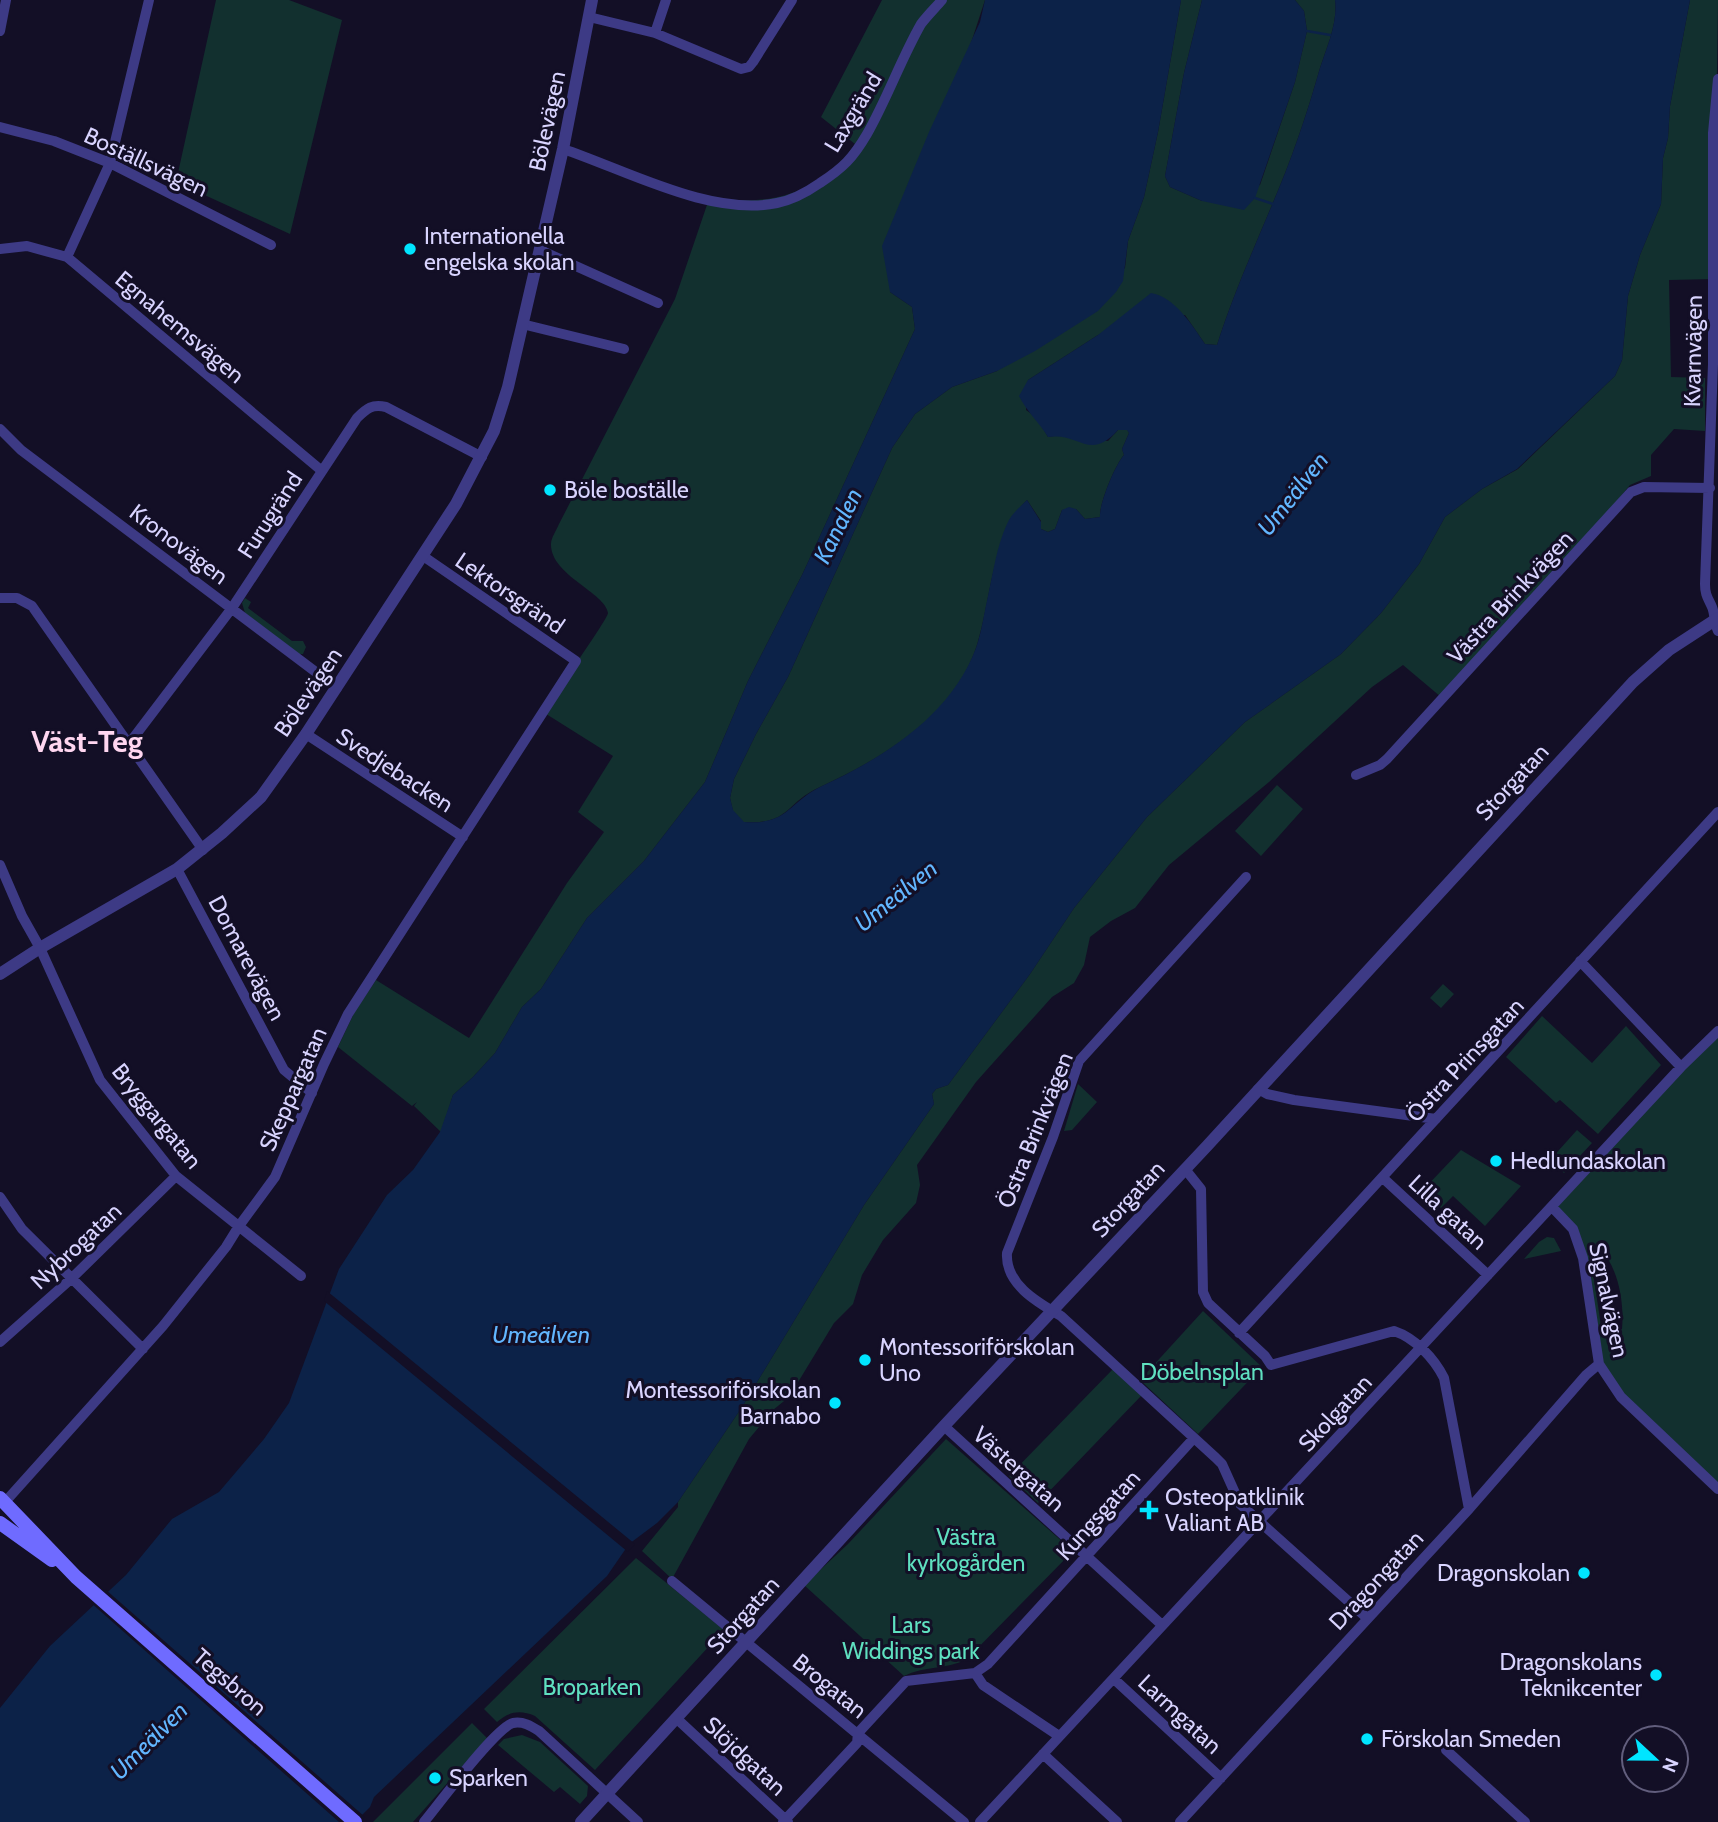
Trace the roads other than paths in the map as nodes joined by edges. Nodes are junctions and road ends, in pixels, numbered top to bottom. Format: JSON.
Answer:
{"nodes":[{"id":1,"x":6,"y":0,"type":"edge"},
{"id":2,"x":149,"y":0,"type":"edge"},
{"id":3,"x":593,"y":0,"type":"edge"},
{"id":4,"x":667,"y":0,"type":"edge"},
{"id":5,"x":792,"y":0,"type":"edge"},
{"id":6,"x":942,"y":0,"type":"edge"},
{"id":7,"x":589,"y":17,"type":"junction"},
{"id":8,"x":0,"y":31,"type":"edge"},
{"id":9,"x":655,"y":33,"type":"junction"},
{"id":10,"x":1718,"y":79,"type":"edge"},
{"id":11,"x":0,"y":128,"type":"edge"},
{"id":12,"x":564,"y":149,"type":"junction"},
{"id":13,"x":110,"y":163,"type":"junction"},
{"id":14,"x":271,"y":245,"type":"dead end"},
{"id":15,"x":0,"y":249,"type":"edge"},
{"id":16,"x":540,"y":250,"type":"junction"},
{"id":17,"x":68,"y":257,"type":"junction"},
{"id":18,"x":658,"y":303,"type":"dead end"},
{"id":19,"x":522,"y":324,"type":"junction"},
{"id":20,"x":624,"y":349,"type":"dead end"},
{"id":21,"x":0,"y":429,"type":"edge"},
{"id":22,"x":482,"y":457,"type":"junction"},
{"id":23,"x":322,"y":471,"type":"junction"},
{"id":24,"x":1710,"y":488,"type":"junction"},
{"id":25,"x":423,"y":556,"type":"junction"},
{"id":26,"x":0,"y":598,"type":"edge"},
{"id":27,"x":232,"y":608,"type":"junction"},
{"id":28,"x":1717,"y":623,"type":"edge"},
{"id":29,"x":576,"y":661,"type":"joint"},
{"id":30,"x":337,"y":688,"type":"junction"},
{"id":31,"x":306,"y":734,"type":"junction"},
{"id":32,"x":128,"y":745,"type":"junction"},
{"id":33,"x":1356,"y":775,"type":"dead end"},
{"id":34,"x":1718,"y":812,"type":"edge"},
{"id":35,"x":463,"y":837,"type":"junction"},
{"id":36,"x":203,"y":850,"type":"junction"},
{"id":37,"x":0,"y":865,"type":"edge"},
{"id":38,"x":177,"y":869,"type":"junction"},
{"id":39,"x":1246,"y":877,"type":"dead end"},
{"id":40,"x":3,"y":881,"type":"edge"},
{"id":41,"x":40,"y":948,"type":"junction"},
{"id":42,"x":1580,"y":961,"type":"junction"},
{"id":43,"x":0,"y":974,"type":"edge"},
{"id":44,"x":1718,"y":1031,"type":"edge"},
{"id":45,"x":1681,"y":1067,"type":"junction"},
{"id":46,"x":1258,"y":1089,"type":"junction"},
{"id":47,"x":312,"y":1093,"type":"junction"},
{"id":48,"x":1436,"y":1119,"type":"junction"},
{"id":49,"x":1185,"y":1169,"type":"junction"},
{"id":50,"x":176,"y":1176,"type":"junction"},
{"id":51,"x":1383,"y":1178,"type":"junction"},
{"id":52,"x":0,"y":1197,"type":"edge"},
{"id":53,"x":1552,"y":1207,"type":"junction"},
{"id":54,"x":239,"y":1226,"type":"junction"},
{"id":55,"x":1488,"y":1275,"type":"junction"},
{"id":56,"x":301,"y":1276,"type":"dead end"},
{"id":57,"x":72,"y":1278,"type":"junction"},
{"id":58,"x":1052,"y":1311,"type":"junction"},
{"id":59,"x":1239,"y":1333,"type":"junction"},
{"id":60,"x":0,"y":1342,"type":"edge"},
{"id":61,"x":1422,"y":1348,"type":"junction"},
{"id":62,"x":143,"y":1349,"type":"junction"},
{"id":63,"x":1599,"y":1364,"type":"junction"},
{"id":64,"x":944,"y":1426,"type":"junction"},
{"id":65,"x":1195,"y":1438,"type":"junction"},
{"id":66,"x":1718,"y":1489,"type":"edge"},
{"id":67,"x":3,"y":1500,"type":"edge"},
{"id":68,"x":1469,"y":1509,"type":"junction"},
{"id":69,"x":1260,"y":1521,"type":"junction"},
{"id":70,"x":3,"y":1527,"type":"edge"},
{"id":71,"x":1087,"y":1555,"type":"junction"},
{"id":72,"x":76,"y":1577,"type":"junction"},
{"id":73,"x":672,"y":1581,"type":"dead end"},
{"id":74,"x":1367,"y":1618,"type":"junction"},
{"id":75,"x":1162,"y":1625,"type":"junction"},
{"id":76,"x":746,"y":1643,"type":"junction"},
{"id":77,"x":975,"y":1673,"type":"junction"},
{"id":78,"x":1114,"y":1679,"type":"junction"},
{"id":79,"x":676,"y":1718,"type":"junction"},
{"id":80,"x":858,"y":1733,"type":"junction"},
{"id":81,"x":1059,"y":1736,"type":"junction"},
{"id":82,"x":1446,"y":1750,"type":"dead end"},
{"id":83,"x":1043,"y":1754,"type":"junction"},
{"id":84,"x":1221,"y":1778,"type":"junction"},
{"id":85,"x":607,"y":1793,"type":"junction"},
{"id":86,"x":785,"y":1821,"type":"edge"},
{"id":87,"x":355,"y":1822,"type":"edge"},
{"id":88,"x":424,"y":1822,"type":"edge"},
{"id":89,"x":581,"y":1822,"type":"edge"},
{"id":90,"x":638,"y":1822,"type":"edge"},
{"id":91,"x":964,"y":1822,"type":"edge"},
{"id":92,"x":980,"y":1822,"type":"edge"},
{"id":93,"x":1117,"y":1822,"type":"edge"},
{"id":94,"x":1180,"y":1822,"type":"edge"},
{"id":95,"x":1525,"y":1822,"type":"edge"}],
"edges":[{"from":1,"to":8,"type":"street"},
{"from":2,"to":13,"type":"street"},
{"from":3,"to":7,"type":"street","name":"Bölevägen"},
{"from":4,"to":9,"type":"street"},
{"from":5,"to":9,"type":"street"},
{"from":6,"to":12,"type":"street","name":"Laxgränd"},
{"from":7,"to":9,"type":"street"},
{"from":7,"to":12,"type":"street","name":"Bölevägen"},
{"from":10,"to":24,"type":"street","name":"Kvarnvägen"},
{"from":11,"to":13,"type":"street","name":"Boställsvägen"},
{"from":12,"to":16,"type":"street","name":"Bölevägen"},
{"from":13,"to":14,"type":"street","name":"Boställsvägen"},
{"from":13,"to":17,"type":"street"},
{"from":15,"to":17,"type":"street","name":"Egnahemsvägen"},
{"from":16,"to":18,"type":"street"},
{"from":16,"to":19,"type":"street","name":"Bölevägen"},
{"from":17,"to":23,"type":"street","name":"Egnahemsvägen"},
{"from":19,"to":20,"type":"street"},
{"from":19,"to":22,"type":"street","name":"Bölevägen"},
{"from":21,"to":27,"type":"street","name":"Kronovägen"},
{"from":22,"to":23,"type":"street","name":"Furugränd"},
{"from":22,"to":25,"type":"street","name":"Bölevägen"},
{"from":23,"to":27,"type":"street","name":"Furugränd"},
{"from":24,"to":28,"type":"street","name":"Kvarnvägen"},
{"from":24,"to":33,"type":"street","name":"Västra Brinkvägen"},
{"from":25,"to":29,"type":"street","name":"Lektorsgränd"},
{"from":25,"to":30,"type":"street","name":"Bölevägen"},
{"from":26,"to":32,"type":"street"},
{"from":27,"to":30,"type":"street","name":"Kronovägen"},
{"from":27,"to":32,"type":"street","name":"Furugränd"},
{"from":28,"to":46,"type":"street","name":"Storgatan"},
{"from":29,"to":35,"type":"street","name":"Skeppargatan"},
{"from":30,"to":31,"type":"street","name":"Bölevägen"},
{"from":31,"to":35,"type":"street","name":"Svedjebacken"},
{"from":31,"to":36,"type":"street","name":"Bölevägen"},
{"from":32,"to":36,"type":"street"},
{"from":34,"to":42,"type":"street","name":"Östra Prinsgatan"},
{"from":35,"to":47,"type":"street","name":"Skeppargatan"},
{"from":36,"to":38,"type":"street","name":"Bölevägen"},
{"from":37,"to":40,"type":"street","name":"Bryggargatan"},
{"from":38,"to":41,"type":"street","name":"Bölevägen"},
{"from":38,"to":47,"type":"street","name":"Domarevägen"},
{"from":39,"to":58,"type":"street","name":"Östra Brinkvägen"},
{"from":40,"to":41,"type":"street","name":"Bryggargatan"},
{"from":41,"to":43,"type":"street","name":"Bölevägen"},
{"from":41,"to":50,"type":"street","name":"Bryggargatan"},
{"from":42,"to":45,"type":"street"},
{"from":42,"to":48,"type":"street","name":"Östra Prinsgatan"},
{"from":44,"to":45,"type":"street","name":"Skolgatan"},
{"from":45,"to":53,"type":"street","name":"Skolgatan"},
{"from":46,"to":48,"type":"street"},
{"from":46,"to":49,"type":"street","name":"Storgatan"},
{"from":47,"to":54,"type":"street","name":"Skeppargatan"},
{"from":48,"to":51,"type":"street","name":"Östra Prinsgatan"},
{"from":49,"to":58,"type":"street","name":"Storgatan"},
{"from":49,"to":59,"type":"street"},
{"from":50,"to":54,"type":"street","name":"Bryggargatan"},
{"from":50,"to":57,"type":"street","name":"Nybrogatan"},
{"from":51,"to":55,"type":"street","name":"Lilla gatan"},
{"from":51,"to":59,"type":"street","name":"Östra Prinsgatan"},
{"from":52,"to":57,"type":"street"},
{"from":53,"to":55,"type":"street","name":"Skolgatan"},
{"from":53,"to":63,"type":"street","name":"Signalvägen"},
{"from":54,"to":56,"type":"street","name":"Bryggargatan"},
{"from":54,"to":62,"type":"street","name":"Skeppargatan"},
{"from":55,"to":61,"type":"street","name":"Skolgatan"},
{"from":57,"to":60,"type":"street","name":"Nybrogatan"},
{"from":57,"to":62,"type":"street"},
{"from":58,"to":64,"type":"street","name":"Storgatan"},
{"from":58,"to":65,"type":"street","name":"Östra Brinkvägen"},
{"from":59,"to":61,"type":"street"},
{"from":61,"to":68,"type":"street"},
{"from":61,"to":69,"type":"street","name":"Skolgatan"},
{"from":62,"to":67,"type":"street","name":"Skeppargatan"},
{"from":63,"to":66,"type":"street","name":"Signalvägen"},
{"from":63,"to":68,"type":"street","name":"Dragongatan"},
{"from":64,"to":71,"type":"street","name":"Västergatan"},
{"from":64,"to":76,"type":"street","name":"Storgatan"},
{"from":65,"to":69,"type":"street","name":"Östra Brinkvägen"},
{"from":65,"to":71,"type":"street","name":"Kungsgatan"},
{"from":67,"to":72,"type":"main road"},
{"from":68,"to":74,"type":"street","name":"Dragongatan"},
{"from":69,"to":74,"type":"street","name":"Östra Brinkvägen"},
{"from":69,"to":75,"type":"street","name":"Skolgatan"},
{"from":70,"to":72,"type":"main road"},
{"from":71,"to":75,"type":"street","name":"Västergatan"},
{"from":71,"to":77,"type":"street","name":"Kungsgatan"},
{"from":72,"to":87,"type":"main road","name":"Tegsbron"},
{"from":73,"to":76,"type":"street","name":"Brogatan"},
{"from":74,"to":84,"type":"street","name":"Dragongatan"},
{"from":75,"to":78,"type":"street","name":"Skolgatan"},
{"from":76,"to":79,"type":"street","name":"Storgatan"},
{"from":76,"to":80,"type":"street","name":"Brogatan"},
{"from":77,"to":80,"type":"street"},
{"from":77,"to":81,"type":"street"},
{"from":78,"to":81,"type":"street","name":"Skolgatan"},
{"from":78,"to":84,"type":"street","name":"Larmgatan"},
{"from":79,"to":85,"type":"street","name":"Storgatan"},
{"from":79,"to":86,"type":"street","name":"Slöjdgatan"},
{"from":80,"to":86,"type":"street"},
{"from":80,"to":91,"type":"street","name":"Brogatan"},
{"from":81,"to":83,"type":"street","name":"Skolgatan"},
{"from":82,"to":95,"type":"street"},
{"from":83,"to":92,"type":"street","name":"Skolgatan"},
{"from":83,"to":93,"type":"street"},
{"from":84,"to":94,"type":"street","name":"Dragongatan"},
{"from":85,"to":88,"type":"street"},
{"from":85,"to":89,"type":"street","name":"Storgatan"},
{"from":85,"to":90,"type":"street"}]}
